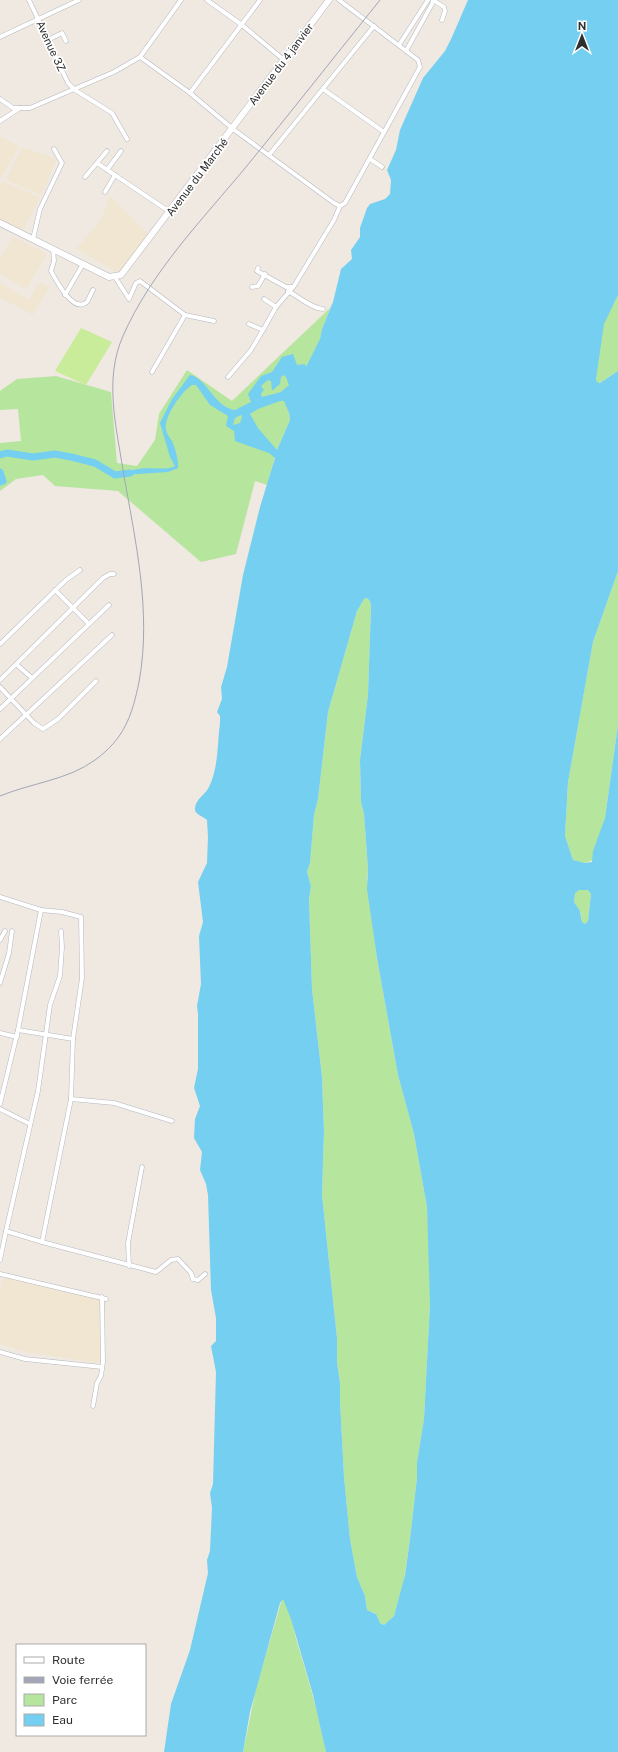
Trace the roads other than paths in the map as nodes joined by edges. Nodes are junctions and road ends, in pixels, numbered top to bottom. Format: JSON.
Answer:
{"nodes":[{"id":1,"x":29,"y":0,"type":"edge"},
{"id":2,"x":79,"y":0,"type":"edge"},
{"id":3,"x":181,"y":0,"type":"edge"},
{"id":4,"x":207,"y":0,"type":"edge"},
{"id":5,"x":260,"y":0,"type":"edge"},
{"id":6,"x":330,"y":0,"type":"edge"},
{"id":7,"x":339,"y":0,"type":"edge"},
{"id":8,"x":428,"y":0,"type":"edge"},
{"id":9,"x":432,"y":0,"type":"edge"},
{"id":10,"x":38,"y":19,"type":"junction"},
{"id":11,"x":442,"y":20,"type":"dead end"},
{"id":12,"x":242,"y":25,"type":"junction"},
{"id":13,"x":374,"y":26,"type":"junction"},
{"id":14,"x":0,"y":37,"type":"edge"},
{"id":15,"x":48,"y":40,"type":"junction"},
{"id":16,"x":66,"y":41,"type":"dead end"},
{"id":17,"x":399,"y":45,"type":"junction"},
{"id":18,"x":406,"y":51,"type":"junction"},
{"id":19,"x":140,"y":57,"type":"junction"},
{"id":20,"x":284,"y":60,"type":"junction"},
{"id":21,"x":323,"y":89,"type":"junction"},
{"id":22,"x":75,"y":90,"type":"junction"},
{"id":23,"x":190,"y":93,"type":"junction"},
{"id":24,"x":0,"y":99,"type":"edge"},
{"id":25,"x":20,"y":108,"type":"junction"},
{"id":26,"x":0,"y":121,"type":"edge"},
{"id":27,"x":233,"y":129,"type":"junction"},
{"id":28,"x":384,"y":132,"type":"junction"},
{"id":29,"x":127,"y":140,"type":"dead end"},
{"id":30,"x":54,"y":149,"type":"dead end"},
{"id":31,"x":107,"y":151,"type":"dead end"},
{"id":32,"x":121,"y":151,"type":"dead end"},
{"id":33,"x":269,"y":155,"type":"junction"},
{"id":34,"x":370,"y":159,"type":"junction"},
{"id":35,"x":97,"y":163,"type":"junction"},
{"id":36,"x":382,"y":167,"type":"dead end"},
{"id":37,"x":107,"y":170,"type":"junction"},
{"id":38,"x":115,"y":175,"type":"junction"},
{"id":39,"x":85,"y":176,"type":"dead end"},
{"id":40,"x":106,"y":192,"type":"dead end"},
{"id":41,"x":340,"y":206,"type":"junction"},
{"id":42,"x":170,"y":213,"type":"junction"},
{"id":43,"x":0,"y":223,"type":"edge"},
{"id":44,"x":33,"y":239,"type":"junction"},
{"id":45,"x":53,"y":249,"type":"junction"},
{"id":46,"x":83,"y":264,"type":"junction"},
{"id":47,"x":258,"y":268,"type":"dead end"},
{"id":48,"x":265,"y":274,"type":"junction"},
{"id":49,"x":115,"y":277,"type":"junction"},
{"id":50,"x":252,"y":287,"type":"dead end"},
{"id":51,"x":293,"y":287,"type":"junction"},
{"id":52,"x":93,"y":290,"type":"dead end"},
{"id":53,"x":288,"y":291,"type":"junction"},
{"id":54,"x":65,"y":295,"type":"junction"},
{"id":55,"x":264,"y":299,"type":"dead end"},
{"id":56,"x":276,"y":307,"type":"junction"},
{"id":57,"x":323,"y":309,"type":"dead end"},
{"id":58,"x":185,"y":315,"type":"junction"},
{"id":59,"x":214,"y":321,"type":"dead end"},
{"id":60,"x":249,"y":324,"type":"dead end"},
{"id":61,"x":263,"y":330,"type":"junction"},
{"id":62,"x":152,"y":372,"type":"dead end"},
{"id":63,"x":228,"y":377,"type":"dead end"},
{"id":64,"x":80,"y":570,"type":"dead end"},
{"id":65,"x":114,"y":574,"type":"dead end"},
{"id":66,"x":55,"y":590,"type":"junction"},
{"id":67,"x":109,"y":605,"type":"dead end"},
{"id":68,"x":73,"y":608,"type":"junction"},
{"id":69,"x":89,"y":624,"type":"junction"},
{"id":70,"x":112,"y":634,"type":"dead end"},
{"id":71,"x":0,"y":644,"type":"edge"},
{"id":72,"x":16,"y":664,"type":"junction"},
{"id":73,"x":32,"y":678,"type":"junction"},
{"id":74,"x":0,"y":680,"type":"edge"},
{"id":75,"x":96,"y":681,"type":"dead end"},
{"id":76,"x":0,"y":687,"type":"edge"},
{"id":77,"x":11,"y":698,"type":"junction"},
{"id":78,"x":0,"y":709,"type":"edge"},
{"id":79,"x":25,"y":715,"type":"junction"},
{"id":80,"x":0,"y":739,"type":"edge"},
{"id":81,"x":0,"y":897,"type":"edge"},
{"id":82,"x":41,"y":910,"type":"junction"},
{"id":83,"x":5,"y":931,"type":"dead end"},
{"id":84,"x":12,"y":931,"type":"dead end"},
{"id":85,"x":61,"y":931,"type":"dead end"},
{"id":86,"x":0,"y":940,"type":"edge"},
{"id":87,"x":0,"y":983,"type":"edge"},
{"id":88,"x":18,"y":1030,"type":"junction"},
{"id":89,"x":0,"y":1033,"type":"edge"},
{"id":90,"x":46,"y":1035,"type":"junction"},
{"id":91,"x":17,"y":1037,"type":"junction"},
{"id":92,"x":73,"y":1039,"type":"junction"},
{"id":93,"x":70,"y":1099,"type":"junction"},
{"id":94,"x":0,"y":1104,"type":"edge"},
{"id":95,"x":0,"y":1109,"type":"edge"},
{"id":96,"x":172,"y":1121,"type":"dead end"},
{"id":97,"x":30,"y":1124,"type":"junction"},
{"id":98,"x":142,"y":1167,"type":"dead end"},
{"id":99,"x":6,"y":1232,"type":"junction"},
{"id":100,"x":42,"y":1242,"type":"junction"},
{"id":101,"x":0,"y":1260,"type":"edge"},
{"id":102,"x":129,"y":1266,"type":"junction"},
{"id":103,"x":0,"y":1274,"type":"edge"},
{"id":104,"x":205,"y":1274,"type":"dead end"},
{"id":105,"x":0,"y":1352,"type":"edge"},
{"id":106,"x":102,"y":1367,"type":"junction"},
{"id":107,"x":93,"y":1406,"type":"dead end"}],
"edges":[{"from":1,"to":10,"type":"street","name":"Avenue 3Z"},
{"from":2,"to":10,"type":"street"},
{"from":3,"to":19,"type":"street"},
{"from":4,"to":12,"type":"street"},
{"from":5,"to":12,"type":"street"},
{"from":6,"to":20,"type":"street","name":"Avenue du 4 janvier"},
{"from":7,"to":13,"type":"street"},
{"from":8,"to":17,"type":"street"},
{"from":9,"to":11,"type":"street"},
{"from":9,"to":18,"type":"street"},
{"from":10,"to":14,"type":"street"},
{"from":10,"to":15,"type":"street","name":"Avenue 3Z"},
{"from":12,"to":20,"type":"street"},
{"from":12,"to":23,"type":"street"},
{"from":13,"to":17,"type":"street"},
{"from":13,"to":21,"type":"street"},
{"from":15,"to":16,"type":"street"},
{"from":15,"to":22,"type":"street","name":"Avenue 3Z"},
{"from":17,"to":18,"type":"street"},
{"from":18,"to":28,"type":"street"},
{"from":19,"to":22,"type":"street"},
{"from":19,"to":23,"type":"street"},
{"from":20,"to":27,"type":"street","name":"Avenue du 4 janvier"},
{"from":21,"to":28,"type":"street"},
{"from":21,"to":33,"type":"street"},
{"from":22,"to":25,"type":"street"},
{"from":22,"to":29,"type":"street"},
{"from":23,"to":27,"type":"street"},
{"from":24,"to":25,"type":"street"},
{"from":25,"to":26,"type":"street"},
{"from":27,"to":33,"type":"street"},
{"from":27,"to":42,"type":"street","name":"Avenue du Marché"},
{"from":28,"to":34,"type":"street"},
{"from":30,"to":44,"type":"street"},
{"from":31,"to":35,"type":"street"},
{"from":32,"to":37,"type":"street"},
{"from":33,"to":41,"type":"street"},
{"from":34,"to":36,"type":"street"},
{"from":34,"to":41,"type":"street"},
{"from":35,"to":37,"type":"street"},
{"from":35,"to":39,"type":"street"},
{"from":37,"to":38,"type":"street"},
{"from":38,"to":40,"type":"street"},
{"from":38,"to":42,"type":"street"},
{"from":41,"to":51,"type":"street"},
{"from":42,"to":49,"type":"street","name":"Avenue du Marché"},
{"from":43,"to":44,"type":"street"},
{"from":44,"to":45,"type":"street"},
{"from":45,"to":46,"type":"street"},
{"from":45,"to":54,"type":"street"},
{"from":46,"to":49,"type":"street"},
{"from":46,"to":54,"type":"street"},
{"from":47,"to":48,"type":"street"},
{"from":48,"to":50,"type":"street"},
{"from":48,"to":51,"type":"street"},
{"from":49,"to":58,"type":"street"},
{"from":51,"to":53,"type":"street"},
{"from":52,"to":54,"type":"street"},
{"from":53,"to":56,"type":"street"},
{"from":53,"to":57,"type":"street"},
{"from":55,"to":56,"type":"street"},
{"from":56,"to":61,"type":"street"},
{"from":58,"to":59,"type":"street"},
{"from":58,"to":62,"type":"street"},
{"from":60,"to":61,"type":"street"},
{"from":61,"to":63,"type":"street"},
{"from":64,"to":66,"type":"street"},
{"from":65,"to":68,"type":"street"},
{"from":66,"to":68,"type":"street"},
{"from":66,"to":71,"type":"street"},
{"from":67,"to":69,"type":"street"},
{"from":68,"to":69,"type":"street"},
{"from":68,"to":72,"type":"street"},
{"from":69,"to":73,"type":"street"},
{"from":70,"to":79,"type":"street"},
{"from":72,"to":73,"type":"street"},
{"from":72,"to":74,"type":"street"},
{"from":73,"to":77,"type":"street"},
{"from":75,"to":79,"type":"street"},
{"from":76,"to":77,"type":"street"},
{"from":77,"to":78,"type":"street"},
{"from":77,"to":79,"type":"street"},
{"from":79,"to":80,"type":"street"},
{"from":81,"to":82,"type":"street"},
{"from":82,"to":88,"type":"street"},
{"from":82,"to":92,"type":"street"},
{"from":83,"to":86,"type":"street"},
{"from":84,"to":87,"type":"street"},
{"from":85,"to":90,"type":"street"},
{"from":88,"to":90,"type":"street"},
{"from":88,"to":91,"type":"street"},
{"from":89,"to":91,"type":"street"},
{"from":90,"to":92,"type":"street"},
{"from":90,"to":97,"type":"street"},
{"from":91,"to":94,"type":"street"},
{"from":92,"to":93,"type":"street"},
{"from":93,"to":96,"type":"street"},
{"from":93,"to":100,"type":"street"},
{"from":95,"to":97,"type":"street"},
{"from":97,"to":99,"type":"street"},
{"from":98,"to":102,"type":"street"},
{"from":99,"to":100,"type":"street"},
{"from":99,"to":101,"type":"street"},
{"from":100,"to":102,"type":"street"},
{"from":102,"to":104,"type":"street"},
{"from":103,"to":106,"type":"street"},
{"from":105,"to":106,"type":"street"},
{"from":106,"to":107,"type":"street"}]}
